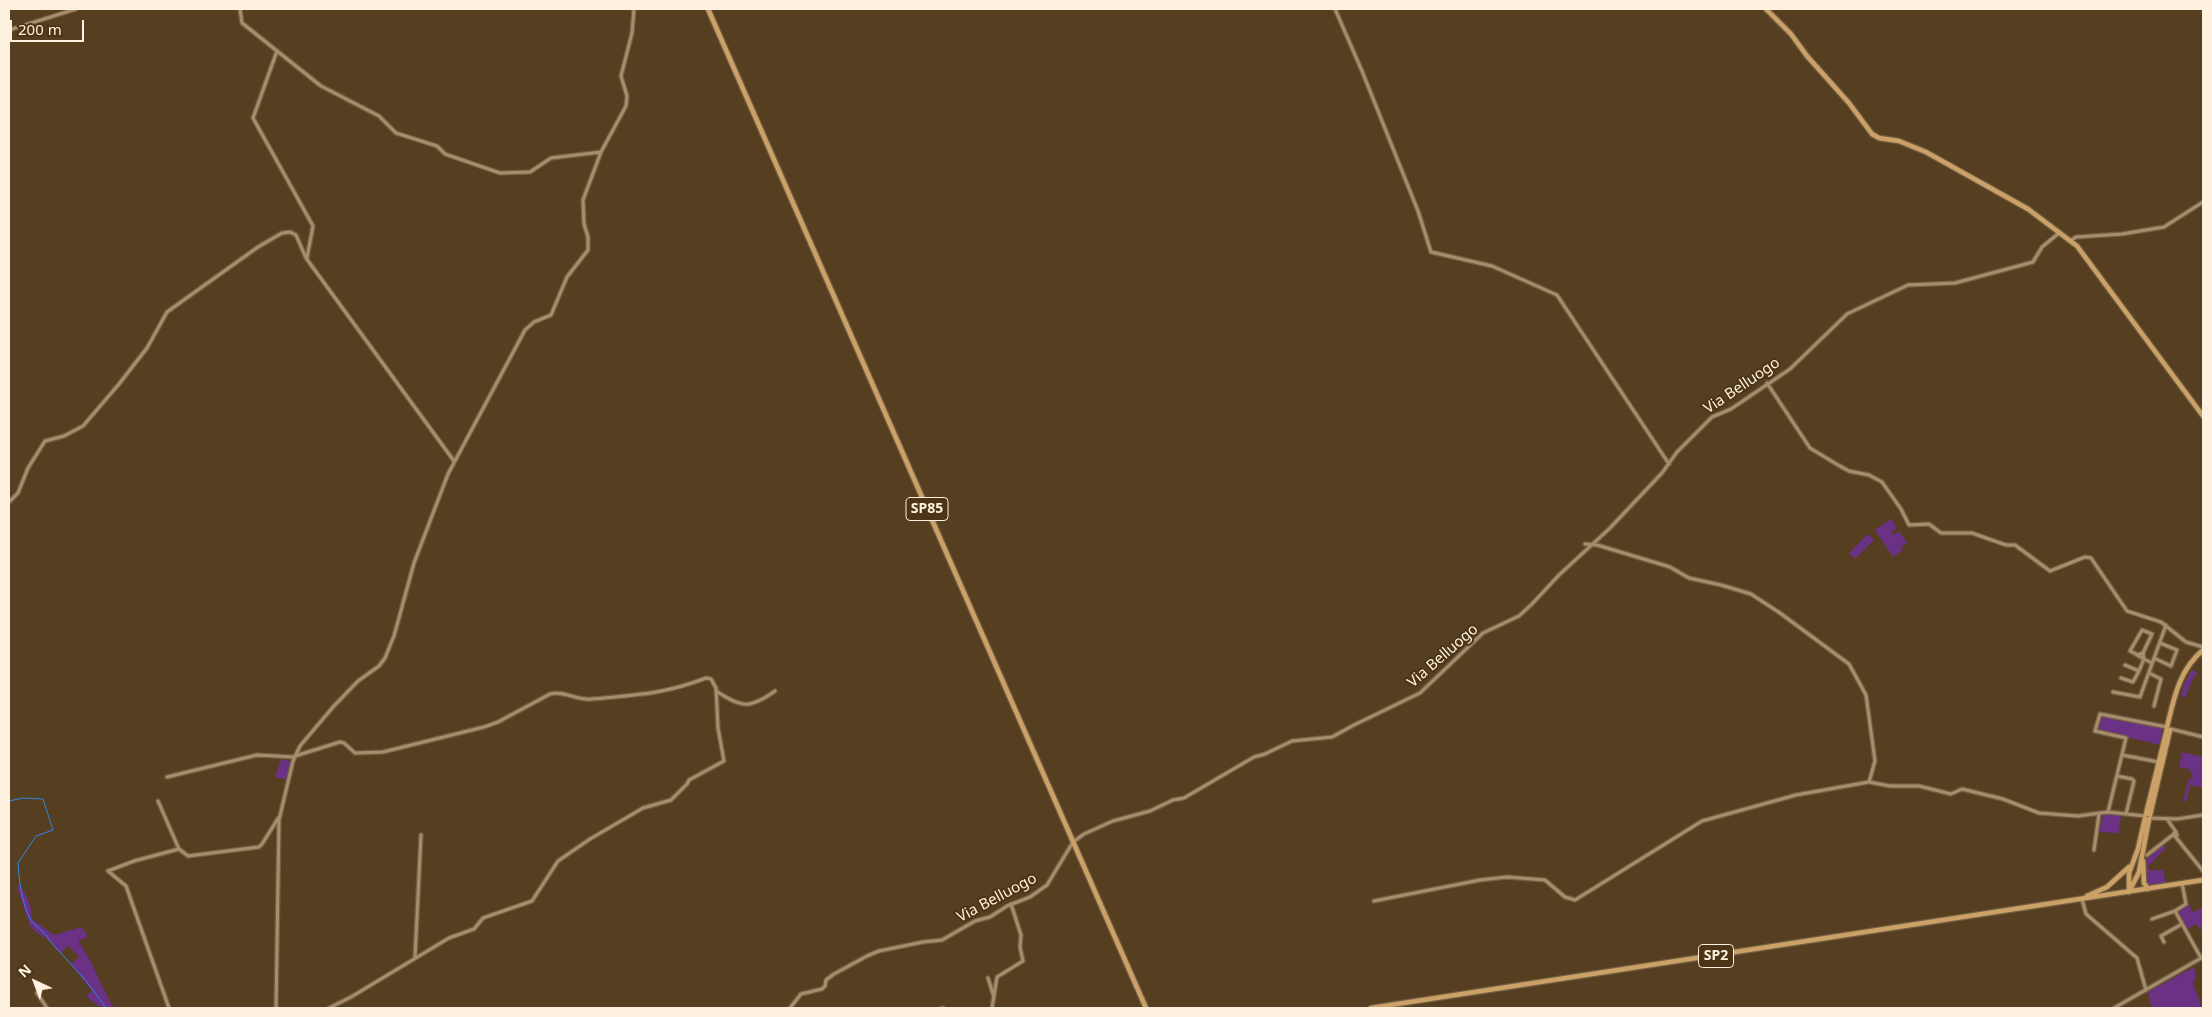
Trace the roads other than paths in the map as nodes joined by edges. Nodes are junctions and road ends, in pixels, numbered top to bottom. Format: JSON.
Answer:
{"nodes":[{"id":1,"x":76,"y":9,"type":"edge"},
{"id":2,"x":240,"y":9,"type":"edge"},
{"id":3,"x":634,"y":9,"type":"edge"},
{"id":4,"x":708,"y":9,"type":"edge"},
{"id":5,"x":1334,"y":9,"type":"edge"},
{"id":6,"x":1766,"y":9,"type":"edge"},
{"id":7,"x":9,"y":30,"type":"edge"},
{"id":8,"x":277,"y":51,"type":"junction"},
{"id":9,"x":601,"y":152,"type":"junction"},
{"id":10,"x":2203,"y":202,"type":"edge"},
{"id":11,"x":2059,"y":233,"type":"junction"},
{"id":12,"x":2070,"y":240,"type":"junction"},
{"id":13,"x":306,"y":258,"type":"junction"},
{"id":14,"x":1767,"y":382,"type":"junction"},
{"id":15,"x":2203,"y":416,"type":"edge"},
{"id":16,"x":454,"y":462,"type":"junction"},
{"id":17,"x":1669,"y":464,"type":"junction"},
{"id":18,"x":9,"y":502,"type":"edge"},
{"id":19,"x":1585,"y":544,"type":"dead end"},
{"id":20,"x":1592,"y":545,"type":"junction"},
{"id":21,"x":2166,"y":625,"type":"junction"},
{"id":22,"x":2160,"y":643,"type":"junction"},
{"id":23,"x":2203,"y":650,"type":"edge"},
{"id":24,"x":2143,"y":653,"type":"junction"},
{"id":25,"x":2137,"y":655,"type":"junction"},
{"id":26,"x":2144,"y":659,"type":"junction"},
{"id":27,"x":2153,"y":660,"type":"junction"},
{"id":28,"x":2125,"y":665,"type":"dead end"},
{"id":29,"x":2139,"y":671,"type":"junction"},
{"id":30,"x":2149,"y":673,"type":"junction"},
{"id":31,"x":2121,"y":678,"type":"dead end"},
{"id":32,"x":716,"y":690,"type":"junction"},
{"id":33,"x":775,"y":692,"type":"dead end"},
{"id":34,"x":2113,"y":692,"type":"dead end"},
{"id":35,"x":2154,"y":706,"type":"dead end"},
{"id":36,"x":2169,"y":728,"type":"junction"},
{"id":37,"x":2203,"y":737,"type":"edge"},
{"id":38,"x":2122,"y":756,"type":"junction"},
{"id":39,"x":294,"y":757,"type":"junction"},
{"id":40,"x":2159,"y":762,"type":"junction"},
{"id":41,"x":2117,"y":776,"type":"junction"},
{"id":42,"x":167,"y":777,"type":"dead end"},
{"id":43,"x":1869,"y":782,"type":"junction"},
{"id":44,"x":158,"y":801,"type":"dead end"},
{"id":45,"x":2108,"y":812,"type":"junction"},
{"id":46,"x":2099,"y":814,"type":"junction"},
{"id":47,"x":2126,"y":814,"type":"junction"},
{"id":48,"x":280,"y":815,"type":"junction"},
{"id":49,"x":2203,"y":815,"type":"edge"},
{"id":50,"x":2147,"y":817,"type":"junction"},
{"id":51,"x":2166,"y":819,"type":"junction"},
{"id":52,"x":2177,"y":819,"type":"junction"},
{"id":53,"x":2173,"y":826,"type":"junction"},
{"id":54,"x":2175,"y":834,"type":"junction"},
{"id":55,"x":421,"y":835,"type":"dead end"},
{"id":56,"x":1073,"y":842,"type":"junction"},
{"id":57,"x":179,"y":849,"type":"junction"},
{"id":58,"x":2094,"y":850,"type":"dead end"},
{"id":59,"x":2143,"y":851,"type":"junction"},
{"id":60,"x":2148,"y":856,"type":"dead end"},
{"id":61,"x":2132,"y":864,"type":"junction"},
{"id":62,"x":2203,"y":871,"type":"edge"},
{"id":63,"x":2203,"y":880,"type":"edge"},
{"id":64,"x":2182,"y":883,"type":"junction"},
{"id":65,"x":2148,"y":889,"type":"junction"},
{"id":66,"x":2129,"y":892,"type":"junction"},
{"id":67,"x":2079,"y":899,"type":"junction"},
{"id":68,"x":1374,"y":900,"type":"dead end"},
{"id":69,"x":1011,"y":904,"type":"junction"},
{"id":70,"x":2175,"y":911,"type":"junction"},
{"id":71,"x":2152,"y":919,"type":"dead end"},
{"id":72,"x":2182,"y":924,"type":"junction"},
{"id":73,"x":2164,"y":942,"type":"dead end"},
{"id":74,"x":415,"y":958,"type":"junction"},
{"id":75,"x":2202,"y":958,"type":"edge"},
{"id":76,"x":988,"y":978,"type":"dead end"},
{"id":77,"x":2146,"y":990,"type":"junction"},
{"id":78,"x":37,"y":993,"type":"dead end"},
{"id":79,"x":994,"y":998,"type":"junction"},
{"id":80,"x":47,"y":1008,"type":"edge"},
{"id":81,"x":169,"y":1008,"type":"edge"},
{"id":82,"x":276,"y":1008,"type":"edge"},
{"id":83,"x":329,"y":1008,"type":"edge"},
{"id":84,"x":790,"y":1008,"type":"edge"},
{"id":85,"x":992,"y":1008,"type":"edge"},
{"id":86,"x":1146,"y":1008,"type":"edge"},
{"id":87,"x":1371,"y":1008,"type":"edge"},
{"id":88,"x":2114,"y":1008,"type":"edge"}],
"edges":[{"from":1,"to":7,"type":"street"},
{"from":2,"to":8,"type":"street"},
{"from":3,"to":9,"type":"street"},
{"from":4,"to":56,"type":"main road","number":"SP85"},
{"from":5,"to":17,"type":"street"},
{"from":6,"to":11,"type":"main road"},
{"from":8,"to":9,"type":"street"},
{"from":8,"to":13,"type":"street"},
{"from":9,"to":16,"type":"street"},
{"from":10,"to":12,"type":"street"},
{"from":11,"to":12,"type":"main road"},
{"from":11,"to":14,"type":"street","name":"Via Belluogo"},
{"from":12,"to":15,"type":"main road"},
{"from":13,"to":16,"type":"street"},
{"from":13,"to":18,"type":"street"},
{"from":14,"to":17,"type":"street","name":"Via Belluogo"},
{"from":14,"to":21,"type":"street"},
{"from":16,"to":39,"type":"street"},
{"from":17,"to":20,"type":"street","name":"Via Belluogo"},
{"from":19,"to":20,"type":"street"},
{"from":20,"to":43,"type":"street"},
{"from":20,"to":56,"type":"street","name":"Via Belluogo"},
{"from":21,"to":22,"type":"street"},
{"from":21,"to":23,"type":"street"},
{"from":22,"to":27,"type":"street"},
{"from":22,"to":27,"type":"street"},
{"from":23,"to":36,"type":"main road"},
{"from":24,"to":25,"type":"street"},
{"from":24,"to":25,"type":"street"},
{"from":24,"to":26,"type":"street"},
{"from":25,"to":26,"type":"street"},
{"from":26,"to":27,"type":"street"},
{"from":26,"to":29,"type":"street"},
{"from":27,"to":30,"type":"street"},
{"from":28,"to":29,"type":"street"},
{"from":29,"to":31,"type":"street"},
{"from":30,"to":34,"type":"street"},
{"from":30,"to":35,"type":"street"},
{"from":32,"to":33,"type":"street"},
{"from":32,"to":39,"type":"street"},
{"from":32,"to":74,"type":"street"},
{"from":36,"to":37,"type":"street"},
{"from":36,"to":38,"type":"street"},
{"from":36,"to":40,"type":"main road"},
{"from":36,"to":50,"type":"main road"},
{"from":38,"to":40,"type":"street"},
{"from":38,"to":41,"type":"street"},
{"from":39,"to":42,"type":"street"},
{"from":39,"to":48,"type":"street"},
{"from":40,"to":50,"type":"main road"},
{"from":41,"to":45,"type":"street"},
{"from":41,"to":47,"type":"street"},
{"from":43,"to":46,"type":"street"},
{"from":43,"to":68,"type":"street"},
{"from":44,"to":57,"type":"street"},
{"from":45,"to":46,"type":"street"},
{"from":45,"to":47,"type":"street"},
{"from":46,"to":58,"type":"street"},
{"from":47,"to":50,"type":"street"},
{"from":48,"to":57,"type":"street"},
{"from":48,"to":82,"type":"street"},
{"from":49,"to":52,"type":"street"},
{"from":50,"to":51,"type":"street"},
{"from":50,"to":59,"type":"main road"},
{"from":50,"to":61,"type":"main road"},
{"from":51,"to":52,"type":"street"},
{"from":51,"to":53,"type":"street"},
{"from":52,"to":53,"type":"street"},
{"from":53,"to":54,"type":"street"},
{"from":54,"to":60,"type":"street"},
{"from":54,"to":62,"type":"street"},
{"from":55,"to":74,"type":"street"},
{"from":56,"to":69,"type":"street","name":"Via Belluogo"},
{"from":56,"to":86,"type":"main road","number":"SP85"},
{"from":57,"to":81,"type":"street"},
{"from":59,"to":65,"type":"main road"},
{"from":59,"to":66,"type":"main road"},
{"from":61,"to":66,"type":"main road"},
{"from":61,"to":67,"type":"main road"},
{"from":63,"to":64,"type":"main road"},
{"from":64,"to":65,"type":"main road"},
{"from":64,"to":70,"type":"street"},
{"from":65,"to":66,"type":"main road"},
{"from":66,"to":67,"type":"main road","number":"SP2"},
{"from":67,"to":77,"type":"street"},
{"from":67,"to":87,"type":"main road","number":"SP2"},
{"from":69,"to":79,"type":"street"},
{"from":69,"to":84,"type":"street","name":"Via Belluogo"},
{"from":70,"to":71,"type":"street"},
{"from":70,"to":72,"type":"street"},
{"from":72,"to":73,"type":"street"},
{"from":72,"to":75,"type":"street"},
{"from":74,"to":83,"type":"street"},
{"from":75,"to":77,"type":"street"},
{"from":76,"to":79,"type":"street"},
{"from":77,"to":88,"type":"street"},
{"from":78,"to":80,"type":"street"},
{"from":79,"to":85,"type":"street"}]}
